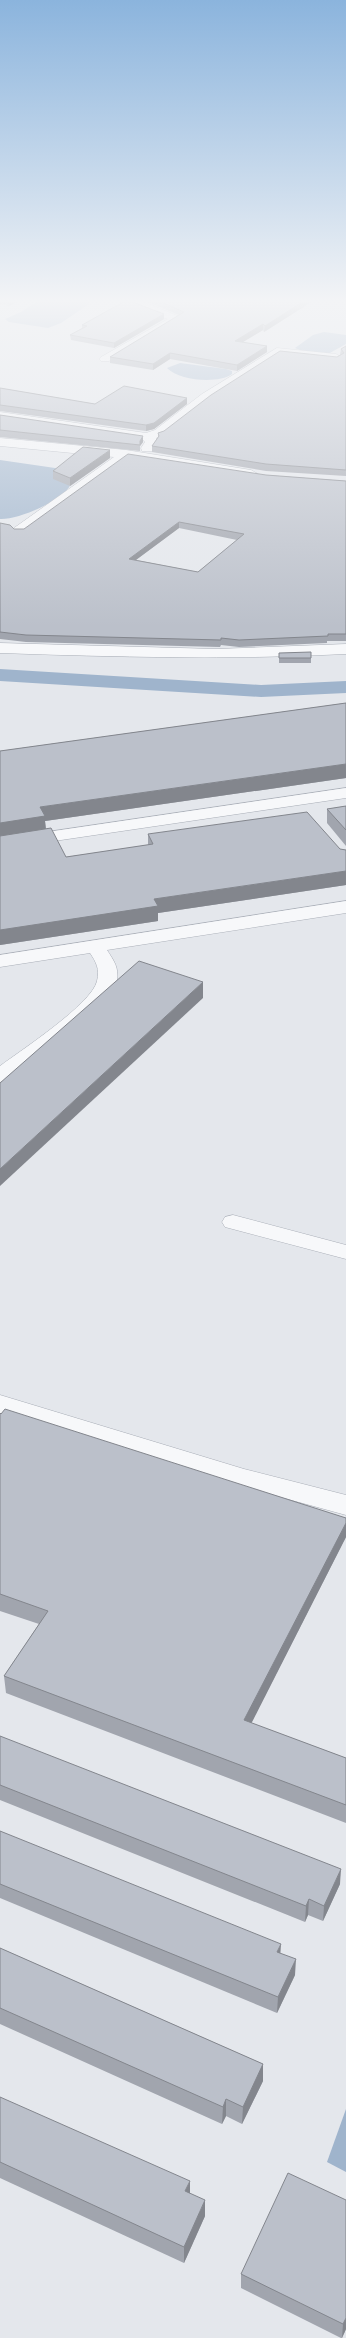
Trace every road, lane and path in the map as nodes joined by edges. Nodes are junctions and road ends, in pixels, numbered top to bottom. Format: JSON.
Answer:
{"nodes":[{"id":1,"x":191,"y":408,"type":"edge"},
{"id":2,"x":0,"y":416,"type":"edge"},
{"id":3,"x":147,"y":437,"type":"junction"},
{"id":4,"x":0,"y":442,"type":"edge"},
{"id":5,"x":131,"y":455,"type":"junction"},
{"id":6,"x":266,"y":476,"type":"edge"},
{"id":7,"x":19,"y":531,"type":"edge"},
{"id":8,"x":0,"y":648,"type":"edge"},
{"id":9,"x":346,"y":649,"type":"edge"},
{"id":10,"x":346,"y":793,"type":"edge"},
{"id":11,"x":296,"y":800,"type":"junction"},
{"id":12,"x":311,"y":818,"type":"edge"},
{"id":13,"x":0,"y":844,"type":"edge"},
{"id":14,"x":346,"y":907,"type":"edge"},
{"id":15,"x":96,"y":947,"type":"junction"},
{"id":16,"x":0,"y":961,"type":"edge"},
{"id":17,"x":0,"y":1076,"type":"edge"},
{"id":18,"x":233,"y":1222,"type":"dead end"},
{"id":19,"x":346,"y":1252,"type":"edge"},
{"id":20,"x":0,"y":1404,"type":"edge"},
{"id":21,"x":346,"y":1505,"type":"edge"}],
"edges":[{"from":1,"to":3,"type":"street"},
{"from":2,"to":3,"type":"street"},
{"from":3,"to":5,"type":"street"},
{"from":4,"to":5,"type":"street"},
{"from":5,"to":6,"type":"street"},
{"from":5,"to":7,"type":"street"},
{"from":8,"to":9,"type":"street"},
{"from":10,"to":11,"type":"street"},
{"from":11,"to":12,"type":"street"},
{"from":11,"to":13,"type":"street"},
{"from":14,"to":15,"type":"street"},
{"from":15,"to":16,"type":"street"},
{"from":15,"to":17,"type":"street"},
{"from":18,"to":19,"type":"street"},
{"from":20,"to":21,"type":"street"}]}
